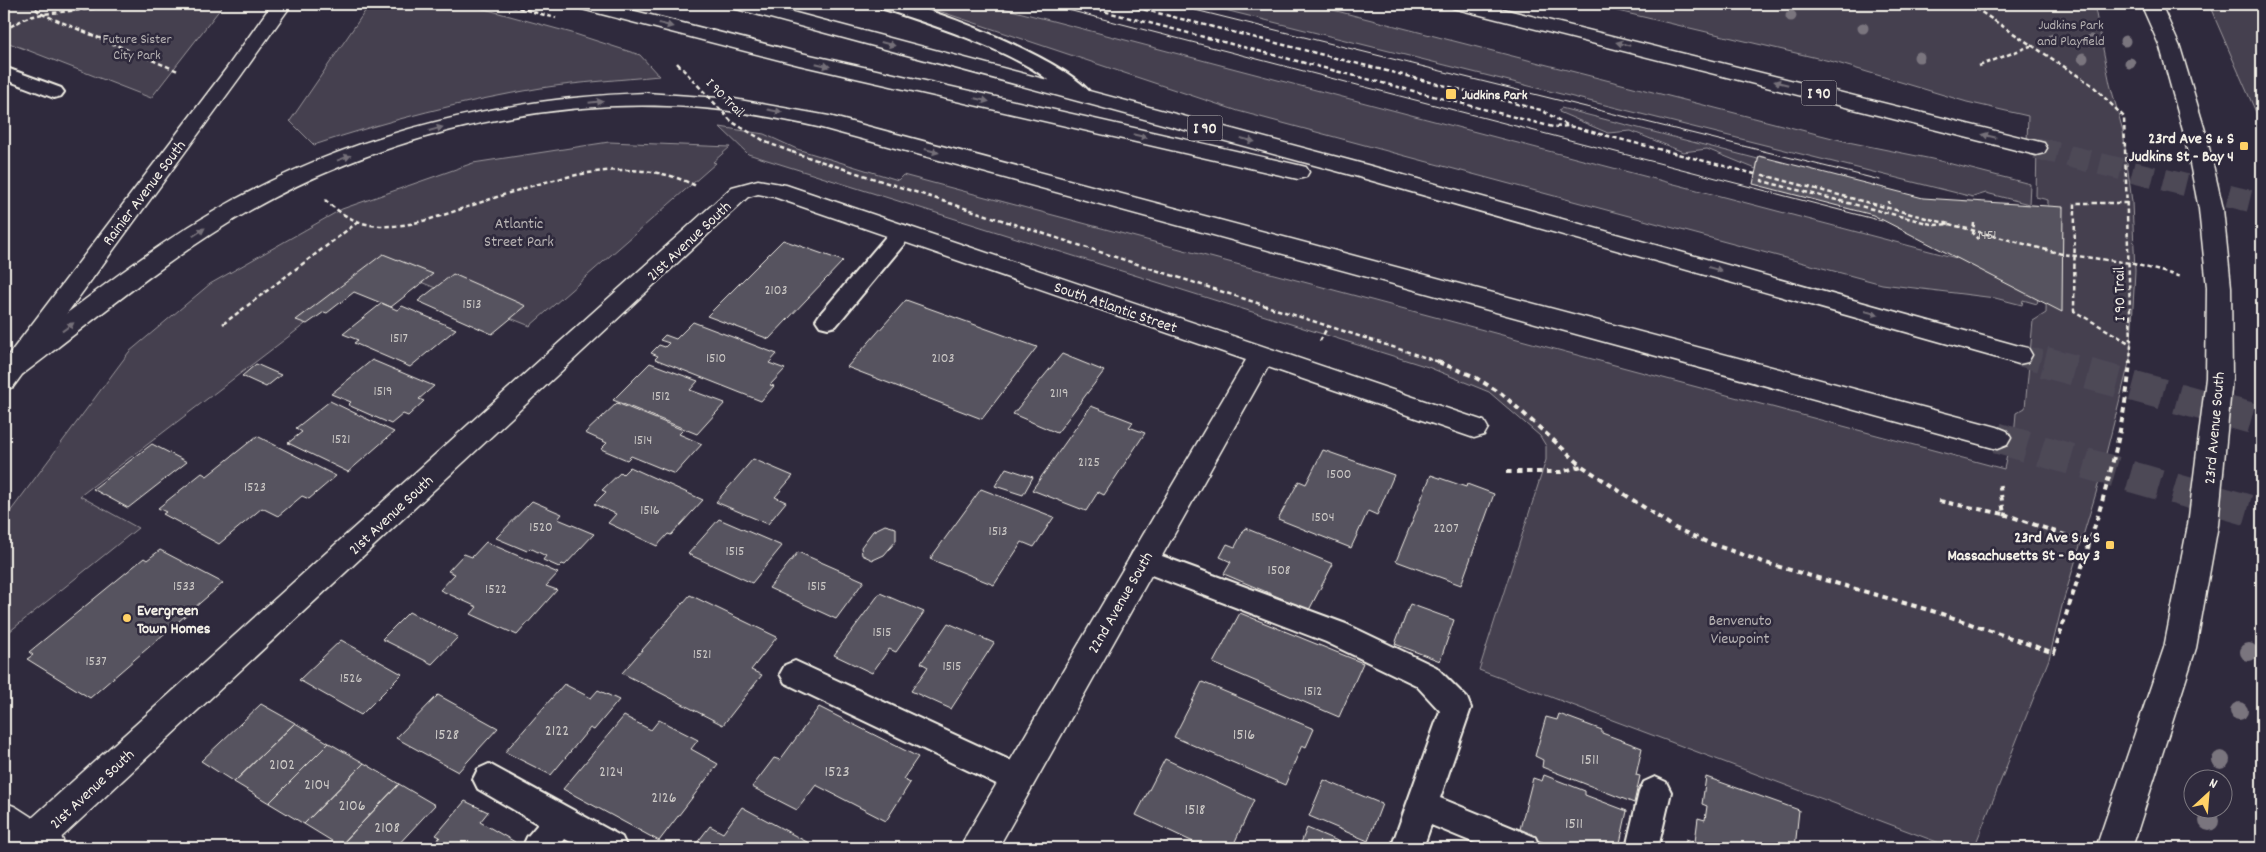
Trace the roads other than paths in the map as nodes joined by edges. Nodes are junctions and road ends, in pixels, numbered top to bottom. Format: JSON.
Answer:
{"nodes":[{"id":1,"x":282,"y":4,"type":"edge"},
{"id":2,"x":585,"y":4,"type":"edge"},
{"id":3,"x":740,"y":4,"type":"edge"},
{"id":4,"x":887,"y":4,"type":"edge"},
{"id":5,"x":1460,"y":4,"type":"edge"},
{"id":6,"x":1486,"y":4,"type":"edge"},
{"id":7,"x":2151,"y":4,"type":"edge"},
{"id":8,"x":1601,"y":38,"type":"junction"},
{"id":9,"x":4,"y":73,"type":"edge"},
{"id":10,"x":54,"y":92,"type":"dead end"},
{"id":11,"x":1083,"y":96,"type":"junction"},
{"id":12,"x":2036,"y":148,"type":"tunnel mouth"},
{"id":13,"x":758,"y":187,"type":"joint"},
{"id":14,"x":902,"y":232,"type":"junction"},
{"id":15,"x":1668,"y":255,"type":"junction"},
{"id":16,"x":828,"y":320,"type":"dead end"},
{"id":17,"x":2019,"y":355,"type":"tunnel mouth"},
{"id":18,"x":1261,"y":356,"type":"junction"},
{"id":19,"x":9,"y":373,"type":"edge"},
{"id":20,"x":1474,"y":428,"type":"dead end"},
{"id":21,"x":1997,"y":438,"type":"tunnel mouth"},
{"id":22,"x":1143,"y":560,"type":"junction"},
{"id":23,"x":795,"y":674,"type":"dead end"},
{"id":24,"x":489,"y":779,"type":"dead end"},
{"id":25,"x":1018,"y":779,"type":"junction"},
{"id":26,"x":1654,"y":792,"type":"dead end"},
{"id":27,"x":1422,"y":806,"type":"junction"},
{"id":28,"x":4,"y":819,"type":"edge"},
{"id":29,"x":561,"y":820,"type":"junction"},
{"id":30,"x":36,"y":845,"type":"edge"},
{"id":31,"x":538,"y":848,"type":"edge"},
{"id":32,"x":611,"y":848,"type":"edge"},
{"id":33,"x":979,"y":848,"type":"edge"},
{"id":34,"x":1407,"y":848,"type":"edge"},
{"id":35,"x":1524,"y":848,"type":"edge"},
{"id":36,"x":1642,"y":848,"type":"edge"},
{"id":37,"x":2114,"y":848,"type":"edge"}],
"edges":[{"from":1,"to":19,"type":"main road","name":"Rainier Avenue South"},
{"from":2,"to":15,"type":"main road","one_way":true},
{"from":3,"to":11,"type":"main road","number":"I 90","one_way":true},
{"from":4,"to":11,"type":"lane"},
{"from":5,"to":8,"type":"main road","number":"I 90"},
{"from":6,"to":8,"type":"main road"},
{"from":7,"to":37,"type":"main road","name":"23rd Avenue South"},
{"from":12,"to":8,"type":"main road","number":"I 90","one_way":true},
{"from":9,"to":10,"type":"lane"},
{"from":11,"to":15,"type":"main road","number":"I 90","one_way":true},
{"from":13,"to":14,"type":"main road","name":"South Atlantic Street"},
{"from":13,"to":30,"type":"main road","name":"21st Avenue South"},
{"from":14,"to":16,"type":"lane"},
{"from":14,"to":18,"type":"main road","name":"South Atlantic Street"},
{"from":15,"to":17,"type":"main road","number":"I 90","one_way":true},
{"from":18,"to":20,"type":"main road","name":"South Atlantic Street"},
{"from":18,"to":22,"type":"main road","name":"22nd Avenue South"},
{"from":19,"to":21,"type":"main road","one_way":true},
{"from":22,"to":25,"type":"main road","name":"22nd Avenue South"},
{"from":22,"to":27,"type":"lane"},
{"from":23,"to":25,"type":"lane"},
{"from":24,"to":29,"type":"lane"},
{"from":25,"to":33,"type":"main road","name":"22nd Avenue South"},
{"from":26,"to":36,"type":"lane"},
{"from":27,"to":34,"type":"lane"},
{"from":27,"to":35,"type":"lane"},
{"from":28,"to":30,"type":"main road"},
{"from":29,"to":31,"type":"lane"},
{"from":29,"to":32,"type":"lane"}]}
